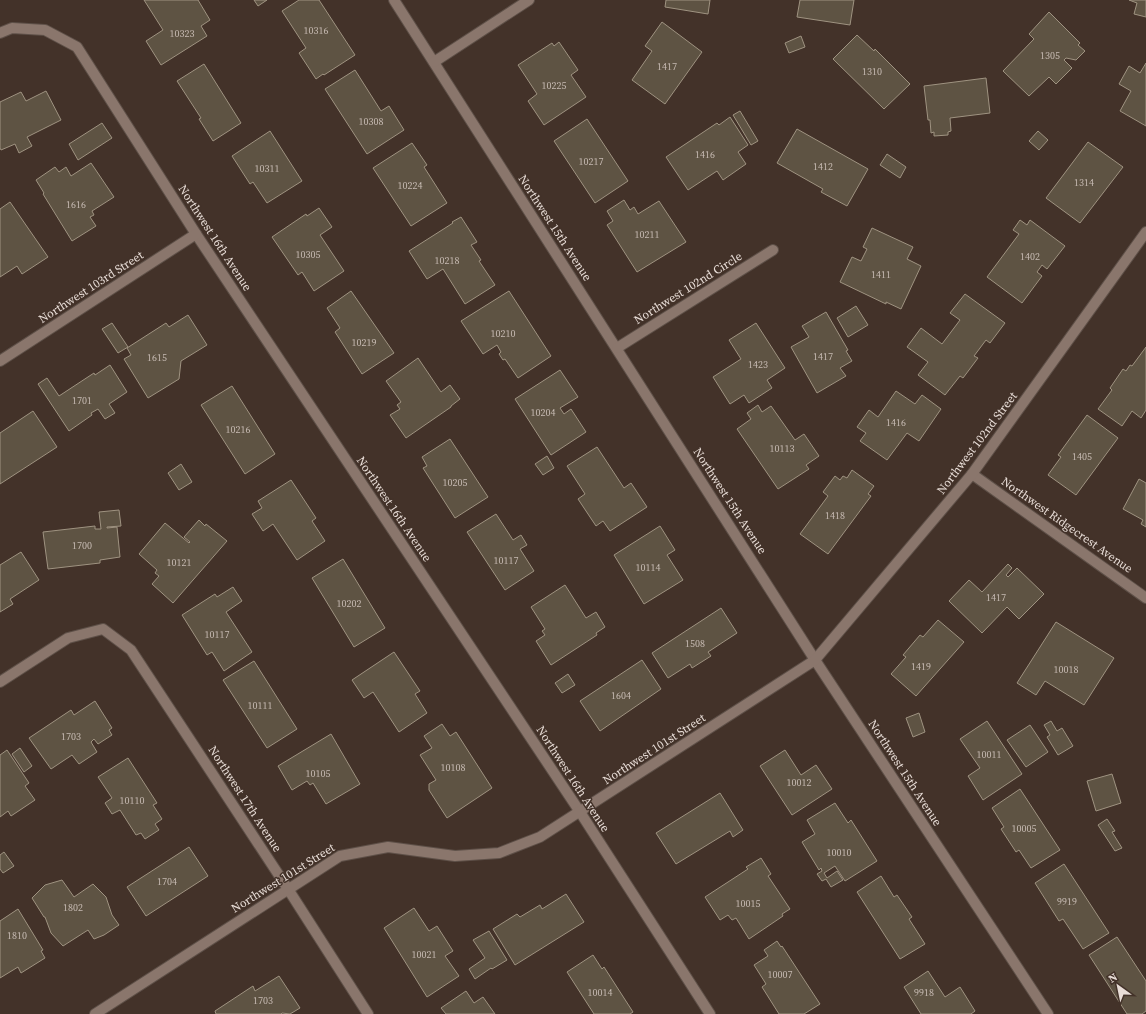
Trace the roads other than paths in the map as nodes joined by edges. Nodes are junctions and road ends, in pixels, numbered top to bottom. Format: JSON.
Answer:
{"nodes":[{"id":1,"x":394,"y":0,"type":"edge"},
{"id":2,"x":529,"y":0,"type":"edge"},
{"id":3,"x":0,"y":33,"type":"edge"},
{"id":4,"x":434,"y":62,"type":"junction"},
{"id":5,"x":1146,"y":232,"type":"edge"},
{"id":6,"x":196,"y":234,"type":"junction"},
{"id":7,"x":773,"y":250,"type":"dead end"},
{"id":8,"x":616,"y":348,"type":"junction"},
{"id":9,"x":0,"y":361,"type":"edge"},
{"id":10,"x":972,"y":474,"type":"junction"},
{"id":11,"x":1146,"y":598,"type":"edge"},
{"id":12,"x":815,"y":660,"type":"junction"},
{"id":13,"x":0,"y":682,"type":"edge"},
{"id":14,"x":580,"y":812,"type":"junction"},
{"id":15,"x":288,"y":889,"type":"junction"},
{"id":16,"x":95,"y":1014,"type":"edge"},
{"id":17,"x":368,"y":1014,"type":"edge"},
{"id":18,"x":710,"y":1014,"type":"edge"},
{"id":19,"x":1048,"y":1014,"type":"edge"}],
"edges":[{"from":1,"to":4,"type":"street","name":"Northwest 15th Avenue"},
{"from":2,"to":4,"type":"street"},
{"from":3,"to":6,"type":"street","name":"Northwest 16th Avenue"},
{"from":4,"to":8,"type":"street","name":"Northwest 15th Avenue"},
{"from":5,"to":10,"type":"street","name":"Northwest 102nd Street"},
{"from":6,"to":9,"type":"street","name":"Northwest 103rd Street"},
{"from":6,"to":14,"type":"street","name":"Northwest 16th Avenue"},
{"from":7,"to":8,"type":"street","name":"Northwest 102nd Circle"},
{"from":8,"to":12,"type":"street","name":"Northwest 15th Avenue"},
{"from":10,"to":11,"type":"street","name":"Northwest Ridgecrest Avenue"},
{"from":10,"to":12,"type":"street","name":"Northwest 102nd Street"},
{"from":12,"to":14,"type":"street","name":"Northwest 101st Street"},
{"from":12,"to":19,"type":"street","name":"Northwest 15th Avenue"},
{"from":13,"to":15,"type":"street","name":"Northwest 17th Avenue"},
{"from":14,"to":15,"type":"street","name":"Northwest 101st Street"},
{"from":14,"to":18,"type":"street","name":"Northwest 16th Avenue"},
{"from":15,"to":16,"type":"street","name":"Northwest 101st Street"},
{"from":15,"to":17,"type":"street","name":"Northwest 17th Avenue"}]}
